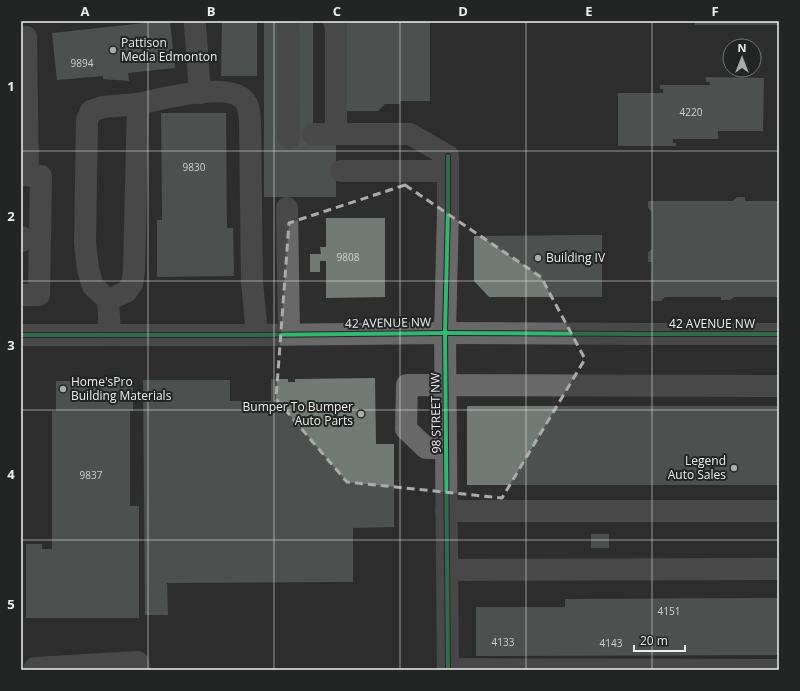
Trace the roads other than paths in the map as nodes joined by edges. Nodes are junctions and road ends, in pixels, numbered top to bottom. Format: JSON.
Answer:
{"nodes":[{"id":1,"x":288,"y":21,"type":"edge"},
{"id":2,"x":334,"y":21,"type":"edge"},
{"id":3,"x":195,"y":25,"type":"dead end"},
{"id":4,"x":26,"y":37,"type":"dead end"},
{"id":5,"x":200,"y":92,"type":"junction"},
{"id":6,"x":138,"y":104,"type":"junction"},
{"id":7,"x":336,"y":133,"type":"junction"},
{"id":8,"x":313,"y":134,"type":"dead end"},
{"id":9,"x":289,"y":138,"type":"dead end"},
{"id":10,"x":448,"y":163,"type":"junction"},
{"id":11,"x":341,"y":171,"type":"dead end"},
{"id":12,"x":24,"y":175,"type":"edge"},
{"id":13,"x":287,"y":208,"type":"dead end"},
{"id":14,"x":21,"y":237,"type":"edge"},
{"id":15,"x":21,"y":241,"type":"edge"},
{"id":16,"x":21,"y":295,"type":"edge"},
{"id":17,"x":108,"y":300,"type":"junction"},
{"id":18,"x":444,"y":333,"type":"junction"},
{"id":19,"x":290,"y":334,"type":"junction"},
{"id":20,"x":779,"y":334,"type":"edge"},
{"id":21,"x":21,"y":335,"type":"edge"},
{"id":22,"x":110,"y":335,"type":"junction"},
{"id":23,"x":257,"y":335,"type":"junction"},
{"id":24,"x":445,"y":385,"type":"junction"},
{"id":25,"x":779,"y":386,"type":"edge"},
{"id":26,"x":446,"y":448,"type":"junction"},
{"id":27,"x":446,"y":511,"type":"junction"},
{"id":28,"x":779,"y":511,"type":"edge"},
{"id":29,"x":779,"y":569,"type":"edge"},
{"id":30,"x":447,"y":570,"type":"junction"},
{"id":31,"x":34,"y":670,"type":"edge"},
{"id":32,"x":139,"y":670,"type":"edge"},
{"id":33,"x":448,"y":670,"type":"edge"},
{"id":34,"x":779,"y":670,"type":"edge"}],
"edges":[{"from":1,"to":9,"type":"street"},
{"from":2,"to":7,"type":"street"},
{"from":3,"to":5,"type":"street"},
{"from":4,"to":12,"type":"street"},
{"from":5,"to":6,"type":"street"},
{"from":5,"to":23,"type":"street"},
{"from":6,"to":17,"type":"street"},
{"from":6,"to":17,"type":"street"},
{"from":7,"to":8,"type":"street"},
{"from":7,"to":10,"type":"street"},
{"from":10,"to":11,"type":"street"},
{"from":10,"to":18,"type":"street","name":"98 STREET NW"},
{"from":12,"to":16,"type":"street"},
{"from":13,"to":19,"type":"street"},
{"from":14,"to":15,"type":"street"},
{"from":17,"to":22,"type":"street"},
{"from":18,"to":19,"type":"street","name":"42 AVENUE NW"},
{"from":18,"to":20,"type":"street","name":"42 AVENUE NW"},
{"from":18,"to":24,"type":"street","name":"98 STREET NW"},
{"from":19,"to":23,"type":"street","name":"42 AVENUE NW"},
{"from":21,"to":22,"type":"street","name":"42 AVENUE NW"},
{"from":22,"to":23,"type":"street","name":"42 AVENUE NW"},
{"from":24,"to":25,"type":"street"},
{"from":24,"to":26,"type":"street","name":"98 STREET NW"},
{"from":24,"to":26,"type":"street"},
{"from":26,"to":27,"type":"street","name":"98 STREET NW"},
{"from":27,"to":28,"type":"street"},
{"from":27,"to":30,"type":"street","name":"98 STREET NW"},
{"from":29,"to":30,"type":"street"},
{"from":30,"to":33,"type":"street","name":"98 STREET NW"},
{"from":31,"to":32,"type":"street"},
{"from":33,"to":34,"type":"street"}]}
